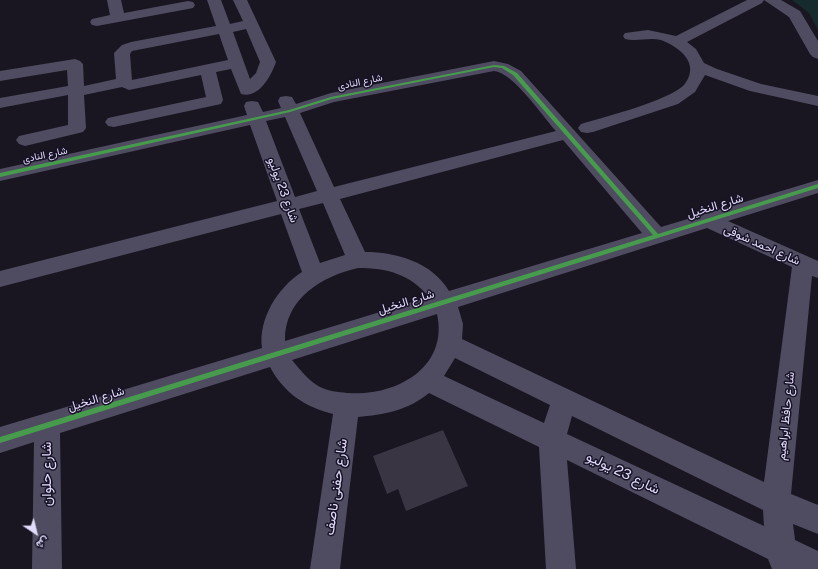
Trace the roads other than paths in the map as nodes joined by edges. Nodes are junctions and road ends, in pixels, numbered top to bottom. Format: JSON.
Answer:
{"nodes":[{"id":1,"x":114,"y":0,"type":"edge"},
{"id":2,"x":214,"y":0,"type":"edge"},
{"id":3,"x":240,"y":0,"type":"edge"},
{"id":4,"x":757,"y":0,"type":"edge"},
{"id":5,"x":771,"y":0,"type":"edge"},
{"id":6,"x":187,"y":3,"type":"edge"},
{"id":7,"x":791,"y":8,"type":"edge"},
{"id":8,"x":814,"y":15,"type":"dead end"},
{"id":9,"x":118,"y":18,"type":"junction"},
{"id":10,"x":97,"y":22,"type":"dead end"},
{"id":11,"x":251,"y":24,"type":"junction"},
{"id":12,"x":224,"y":29,"type":"junction"},
{"id":13,"x":198,"y":34,"type":"junction"},
{"id":14,"x":630,"y":36,"type":"dead end"},
{"id":15,"x":115,"y":41,"type":"dead end"},
{"id":16,"x":678,"y":41,"type":"junction"},
{"id":17,"x":155,"y":42,"type":"junction"},
{"id":18,"x":818,"y":54,"type":"edge"},
{"id":19,"x":236,"y":63,"type":"junction"},
{"id":20,"x":697,"y":64,"type":"junction"},
{"id":21,"x":207,"y":69,"type":"junction"},
{"id":22,"x":0,"y":76,"type":"edge"},
{"id":23,"x":124,"y":82,"type":"junction"},
{"id":24,"x":76,"y":90,"type":"junction"},
{"id":25,"x":818,"y":101,"type":"edge"},
{"id":26,"x":0,"y":103,"type":"edge"},
{"id":27,"x":252,"y":105,"type":"junction"},
{"id":28,"x":288,"y":106,"type":"junction"},
{"id":29,"x":114,"y":122,"type":"dead end"},
{"id":30,"x":587,"y":128,"type":"dead end"},
{"id":31,"x":567,"y":134,"type":"junction"},
{"id":32,"x":25,"y":140,"type":"dead end"},
{"id":33,"x":88,"y":149,"type":"junction"},
{"id":34,"x":0,"y":162,"type":"edge"},
{"id":35,"x":0,"y":175,"type":"edge"},
{"id":36,"x":818,"y":186,"type":"edge"},
{"id":37,"x":328,"y":195,"type":"junction"},
{"id":38,"x":288,"y":205,"type":"junction"},
{"id":39,"x":707,"y":220,"type":"junction"},
{"id":40,"x":656,"y":235,"type":"junction"},
{"id":41,"x":358,"y":260,"type":"junction"},
{"id":42,"x":810,"y":266,"type":"edge"},
{"id":43,"x":313,"y":274,"type":"junction"},
{"id":44,"x":0,"y":279,"type":"edge"},
{"id":45,"x":445,"y":301,"type":"junction"},
{"id":46,"x":450,"y":344,"type":"junction"},
{"id":47,"x":276,"y":354,"type":"junction"},
{"id":48,"x":427,"y":380,"type":"junction"},
{"id":49,"x":564,"y":400,"type":"junction"},
{"id":50,"x":347,"y":405,"type":"junction"},
{"id":51,"x":47,"y":426,"type":"junction"},
{"id":52,"x":552,"y":438,"type":"junction"},
{"id":53,"x":0,"y":440,"type":"edge"},
{"id":54,"x":776,"y":502,"type":"junction"},
{"id":55,"x":818,"y":520,"type":"edge"},
{"id":56,"x":784,"y":559,"type":"edge"},
{"id":57,"x":818,"y":567,"type":"edge"},
{"id":58,"x":47,"y":569,"type":"edge"},
{"id":59,"x":325,"y":569,"type":"edge"},
{"id":60,"x":561,"y":569,"type":"edge"}],
"edges":[{"from":1,"to":9,"type":"street"},
{"from":2,"to":12,"type":"street","name":"شارع 23 يوليو"},
{"from":3,"to":11,"type":"street"},
{"from":4,"to":16,"type":"street"},
{"from":5,"to":7,"type":"street"},
{"from":6,"to":9,"type":"street"},
{"from":6,"to":13,"type":"street"},
{"from":7,"to":8,"type":"street"},
{"from":7,"to":18,"type":"street"},
{"from":9,"to":10,"type":"street"},
{"from":11,"to":12,"type":"street"},
{"from":11,"to":27,"type":"street"},
{"from":12,"to":13,"type":"street"},
{"from":12,"to":19,"type":"street","name":"شارع 23 يوليو"},
{"from":13,"to":17,"type":"street"},
{"from":14,"to":16,"type":"street"},
{"from":15,"to":17,"type":"street"},
{"from":16,"to":20,"type":"street"},
{"from":17,"to":23,"type":"street"},
{"from":19,"to":21,"type":"street"},
{"from":19,"to":27,"type":"street","name":"شارع 23 يوليو"},
{"from":20,"to":25,"type":"street"},
{"from":20,"to":30,"type":"street"},
{"from":21,"to":23,"type":"street"},
{"from":21,"to":29,"type":"street"},
{"from":22,"to":24,"type":"street"},
{"from":23,"to":24,"type":"street"},
{"from":24,"to":26,"type":"street"},
{"from":24,"to":32,"type":"street"},
{"from":27,"to":28,"type":"street","name":"شارع النادى"},
{"from":27,"to":33,"type":"street","name":"شارع النادى"},
{"from":27,"to":38,"type":"street","name":"شارع 23 يوليو"},
{"from":28,"to":31,"type":"street","name":"شارع النادى"},
{"from":28,"to":37,"type":"street"},
{"from":31,"to":37,"type":"street"},
{"from":31,"to":40,"type":"street","name":"شارع النادى"},
{"from":33,"to":34,"type":"street","name":"شارع النادى"},
{"from":33,"to":35,"type":"street","name":"شارع النادى"},
{"from":36,"to":39,"type":"street","name":"شارع النخيل"},
{"from":37,"to":38,"type":"street"},
{"from":37,"to":41,"type":"street"},
{"from":38,"to":43,"type":"street","name":"شارع 23 يوليو"},
{"from":38,"to":44,"type":"street"},
{"from":39,"to":40,"type":"street","name":"شارع النخيل"},
{"from":39,"to":42,"type":"street","name":"شارع احمد شوقى"},
{"from":40,"to":45,"type":"street","name":"شارع النخيل"},
{"from":41,"to":43,"type":"street"},
{"from":41,"to":45,"type":"street"},
{"from":42,"to":54,"type":"street","name":"شارع حافظ ابراهيم"},
{"from":43,"to":47,"type":"street"},
{"from":45,"to":46,"type":"street"},
{"from":45,"to":47,"type":"street","name":"شارع النخيل"},
{"from":46,"to":48,"type":"street"},
{"from":46,"to":49,"type":"street"},
{"from":47,"to":50,"type":"street"},
{"from":47,"to":51,"type":"street","name":"شارع النخيل"},
{"from":48,"to":50,"type":"street"},
{"from":48,"to":52,"type":"street","name":"شارع 23 يوليو"},
{"from":49,"to":52,"type":"street"},
{"from":49,"to":54,"type":"street"},
{"from":50,"to":59,"type":"street","name":"شارع حفنى ناصف"},
{"from":51,"to":53,"type":"street","name":"شارع النخيل"},
{"from":51,"to":58,"type":"street","name":"شارع حلوان"},
{"from":52,"to":56,"type":"street","name":"شارع 23 يوليو"},
{"from":52,"to":60,"type":"street"},
{"from":54,"to":55,"type":"street"},
{"from":54,"to":56,"type":"street","name":"شارع حافظ ابراهيم"},
{"from":56,"to":57,"type":"street","name":"شارع 23 يوليو"}]}
